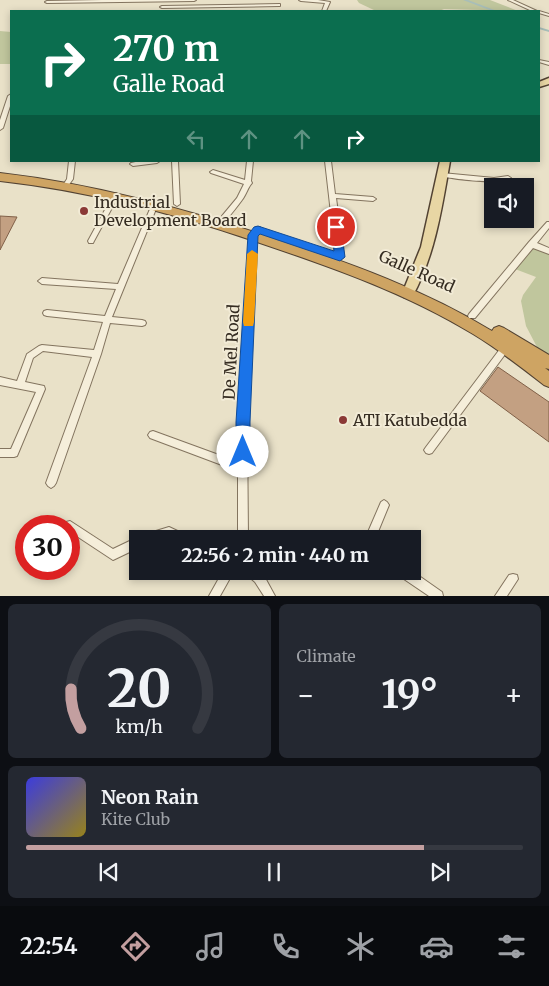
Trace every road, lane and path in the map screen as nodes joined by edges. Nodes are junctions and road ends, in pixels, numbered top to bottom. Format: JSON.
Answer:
{"nodes":[{"id":1,"x":161,"y":0,"type":"edge"},
{"id":2,"x":194,"y":0,"type":"edge"},
{"id":3,"x":301,"y":0,"type":"edge"},
{"id":4,"x":510,"y":0,"type":"edge"},
{"id":5,"x":48,"y":1,"type":"edge"},
{"id":6,"x":280,"y":5,"type":"dead end"},
{"id":7,"x":162,"y":9,"type":"edge"},
{"id":8,"x":213,"y":9,"type":"edge"},
{"id":9,"x":324,"y":10,"type":"edge"},
{"id":10,"x":533,"y":10,"type":"edge"},
{"id":11,"x":10,"y":102,"type":"edge"},
{"id":12,"x":8,"y":116,"type":"edge"},
{"id":13,"x":0,"y":128,"type":"edge"},
{"id":14,"x":72,"y":162,"type":"edge"},
{"id":15,"x":150,"y":162,"type":"edge"},
{"id":16,"x":175,"y":162,"type":"edge"},
{"id":17,"x":250,"y":162,"type":"edge"},
{"id":18,"x":328,"y":162,"type":"edge"},
{"id":19,"x":445,"y":162,"type":"edge"},
{"id":20,"x":133,"y":164,"type":"dead end"},
{"id":21,"x":0,"y":169,"type":"edge"},
{"id":22,"x":213,"y":172,"type":"dead end"},
{"id":23,"x":442,"y":175,"type":"junction"},
{"id":24,"x":0,"y":177,"type":"edge"},
{"id":25,"x":484,"y":179,"type":"edge"},
{"id":26,"x":68,"y":182,"type":"junction"},
{"id":27,"x":249,"y":183,"type":"junction"},
{"id":28,"x":116,"y":195,"type":"junction"},
{"id":29,"x":332,"y":196,"type":"junction"},
{"id":30,"x":373,"y":199,"type":"dead end"},
{"id":31,"x":151,"y":200,"type":"junction"},
{"id":32,"x":177,"y":204,"type":"junction"},
{"id":33,"x":224,"y":218,"type":"junction"},
{"id":34,"x":549,"y":224,"type":"edge"},
{"id":35,"x":256,"y":232,"type":"junction"},
{"id":36,"x":91,"y":241,"type":"dead end"},
{"id":37,"x":531,"y":244,"type":"junction"},
{"id":38,"x":549,"y":251,"type":"edge"},
{"id":39,"x":340,"y":257,"type":"junction"},
{"id":40,"x":42,"y":281,"type":"dead end"},
{"id":41,"x":121,"y":287,"type":"junction"},
{"id":42,"x":410,"y":290,"type":"junction"},
{"id":43,"x":47,"y":313,"type":"dead end"},
{"id":44,"x":472,"y":316,"type":"junction"},
{"id":45,"x":107,"y":320,"type":"junction"},
{"id":46,"x":142,"y":323,"type":"dead end"},
{"id":47,"x":506,"y":347,"type":"junction"},
{"id":48,"x":97,"y":354,"type":"junction"},
{"id":49,"x":549,"y":363,"type":"edge"},
{"id":50,"x":549,"y":380,"type":"edge"},
{"id":51,"x":0,"y":381,"type":"edge"},
{"id":52,"x":20,"y":384,"type":"junction"},
{"id":53,"x":153,"y":435,"type":"dead end"},
{"id":54,"x":429,"y":450,"type":"dead end"},
{"id":55,"x":0,"y":453,"type":"edge"},
{"id":56,"x":243,"y":468,"type":"junction"},
{"id":57,"x":51,"y":483,"type":"dead end"},
{"id":58,"x":384,"y":505,"type":"dead end"},
{"id":59,"x":243,"y":530,"type":"edge"},
{"id":60,"x":374,"y":530,"type":"edge"},
{"id":61,"x":80,"y":533,"type":"edge"},
{"id":62,"x":129,"y":547,"type":"edge"},
{"id":63,"x":513,"y":579,"type":"dead end"},
{"id":64,"x":224,"y":580,"type":"edge"},
{"id":65,"x":260,"y":580,"type":"edge"},
{"id":66,"x":415,"y":580,"type":"edge"},
{"id":67,"x":214,"y":596,"type":"edge"},
{"id":68,"x":270,"y":596,"type":"edge"},
{"id":69,"x":438,"y":596,"type":"edge"},
{"id":70,"x":500,"y":596,"type":"edge"}],
"edges":[{"from":1,"to":2,"type":"street"},
{"from":1,"to":5,"type":"street"},
{"from":1,"to":7,"type":"street"},
{"from":3,"to":9,"type":"street"},
{"from":4,"to":10,"type":"street"},
{"from":6,"to":8,"type":"street"},
{"from":7,"to":8,"type":"street"},
{"from":11,"to":12,"type":"street"},
{"from":12,"to":13,"type":"street"},
{"from":14,"to":26,"type":"street"},
{"from":15,"to":20,"type":"street"},
{"from":16,"to":32,"type":"street"},
{"from":17,"to":27,"type":"street"},
{"from":18,"to":29,"type":"street"},
{"from":19,"to":23,"type":"main road"},
{"from":21,"to":26,"type":"highway"},
{"from":22,"to":27,"type":"street"},
{"from":23,"to":25,"type":"street"},
{"from":23,"to":42,"type":"main road"},
{"from":24,"to":26,"type":"highway"},
{"from":26,"to":28,"type":"highway"},
{"from":26,"to":31,"type":"highway"},
{"from":27,"to":33,"type":"street"},
{"from":28,"to":31,"type":"highway"},
{"from":28,"to":36,"type":"street"},
{"from":29,"to":30,"type":"street"},
{"from":29,"to":39,"type":"street"},
{"from":31,"to":32,"type":"highway","name":"Galle Road"},
{"from":31,"to":35,"type":"highway"},
{"from":31,"to":41,"type":"street"},
{"from":32,"to":33,"type":"highway","name":"Galle Road"},
{"from":33,"to":35,"type":"highway","name":"Galle Road"},
{"from":34,"to":37,"type":"street"},
{"from":35,"to":39,"type":"highway","name":"Galle Road"},
{"from":35,"to":42,"type":"highway"},
{"from":35,"to":56,"type":"street","name":"De Mel Road"},
{"from":37,"to":38,"type":"street"},
{"from":37,"to":44,"type":"street"},
{"from":39,"to":42,"type":"highway","name":"Galle Road"},
{"from":40,"to":41,"type":"street"},
{"from":41,"to":45,"type":"street"},
{"from":42,"to":44,"type":"highway","name":"Galle Road"},
{"from":42,"to":47,"type":"highway","name":"Galle Road"},
{"from":43,"to":45,"type":"street"},
{"from":44,"to":49,"type":"highway","name":"Galle Road"},
{"from":45,"to":46,"type":"street"},
{"from":45,"to":48,"type":"street"},
{"from":47,"to":50,"type":"highway","name":"Galle Road"},
{"from":47,"to":54,"type":"street"},
{"from":48,"to":52,"type":"street"},
{"from":48,"to":57,"type":"street"},
{"from":51,"to":52,"type":"street"},
{"from":52,"to":55,"type":"street"},
{"from":53,"to":56,"type":"street"},
{"from":56,"to":59,"type":"street","name":"De Mel Road"},
{"from":58,"to":60,"type":"street"},
{"from":61,"to":62,"type":"street"},
{"from":63,"to":70,"type":"street"},
{"from":64,"to":67,"type":"street"},
{"from":65,"to":68,"type":"street"},
{"from":66,"to":69,"type":"street"}]}
